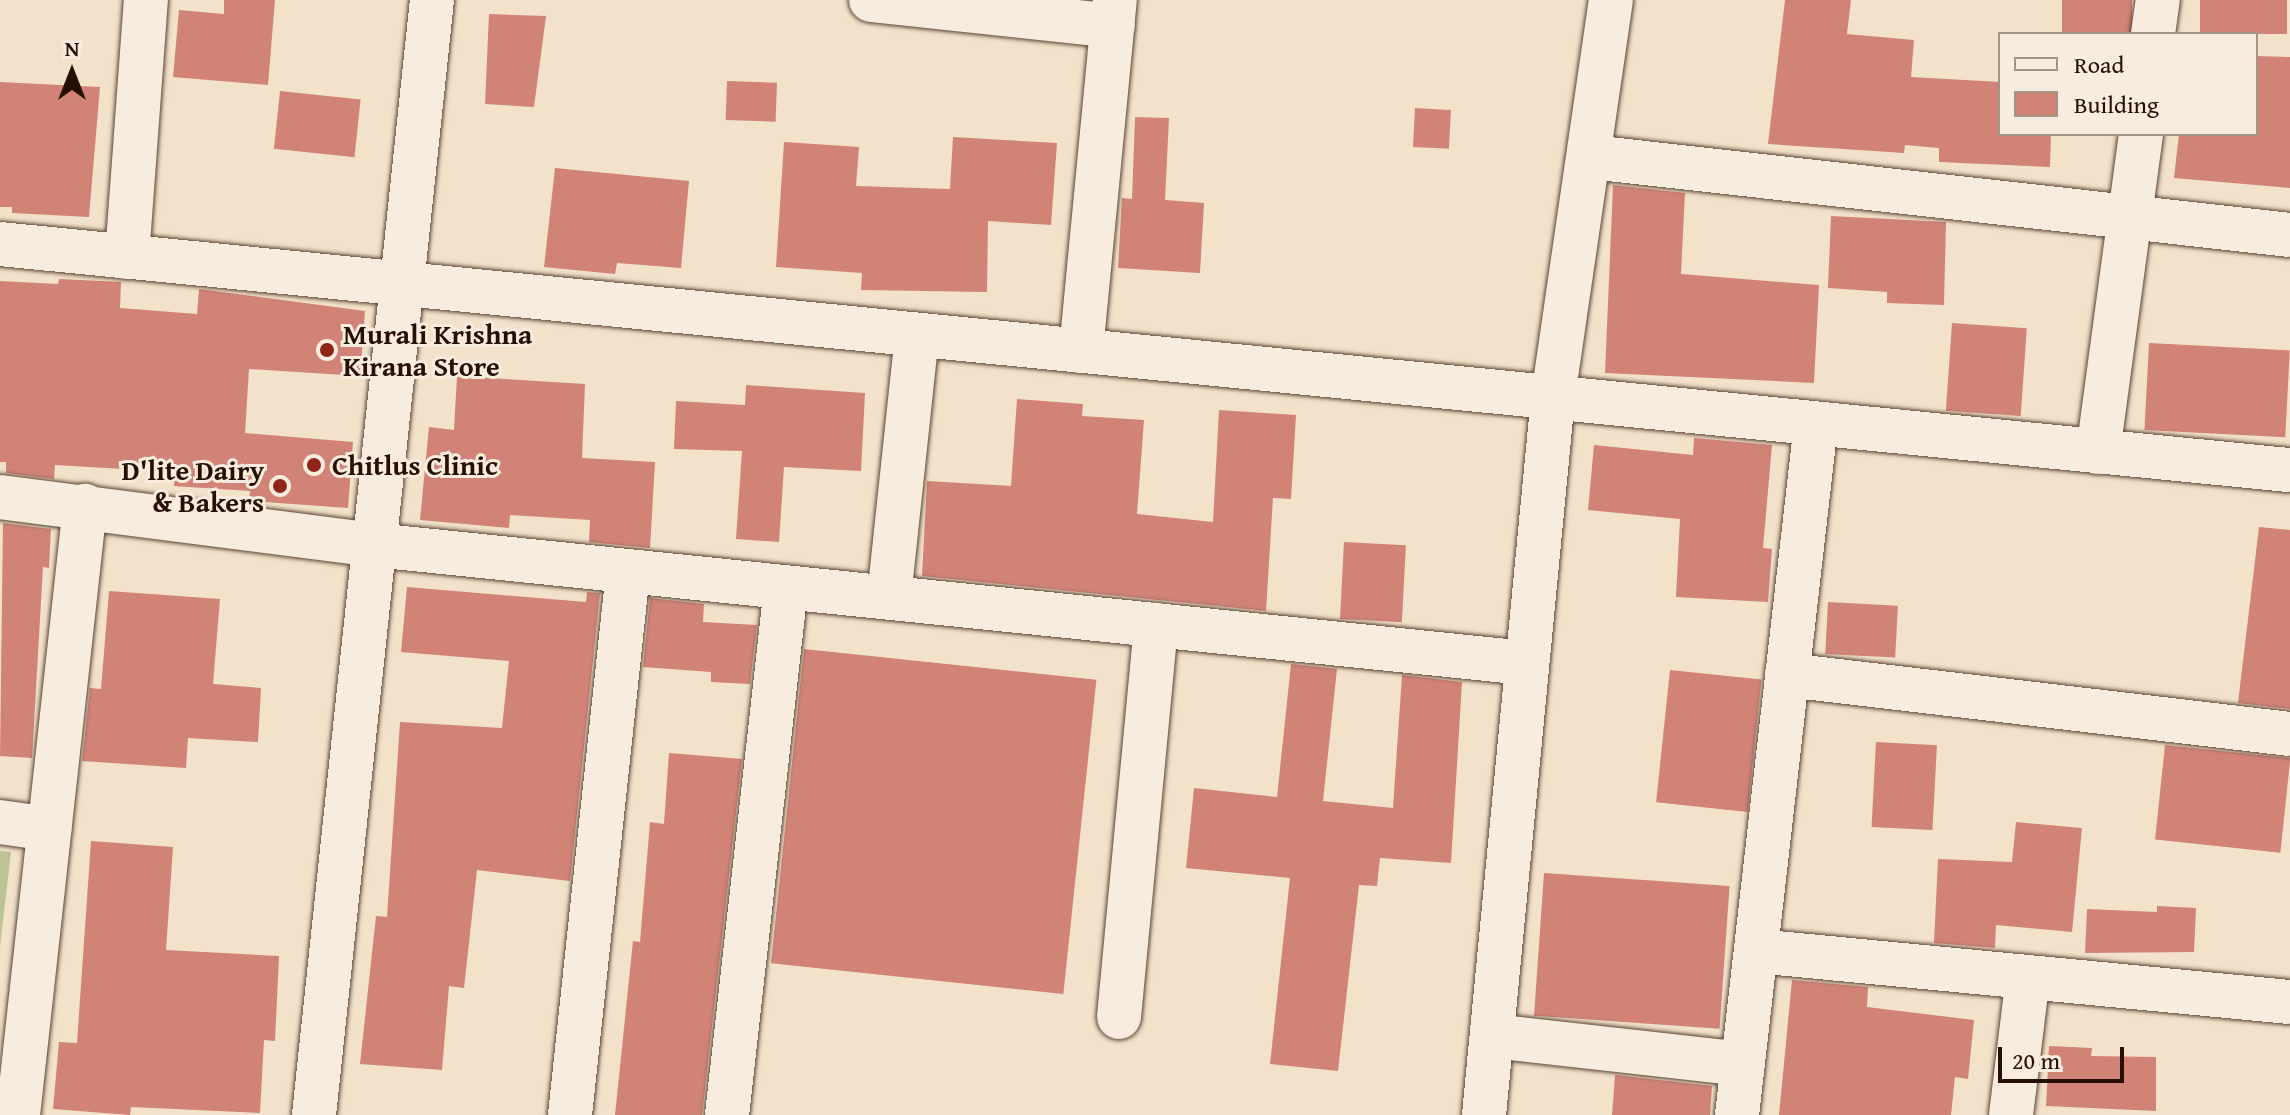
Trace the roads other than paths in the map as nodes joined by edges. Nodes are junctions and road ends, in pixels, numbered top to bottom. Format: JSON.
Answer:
{"nodes":[{"id":1,"x":146,"y":0,"type":"edge"},
{"id":2,"x":432,"y":0,"type":"edge"},
{"id":3,"x":871,"y":0,"type":"edge"},
{"id":4,"x":1611,"y":0,"type":"edge"},
{"id":5,"x":2158,"y":0,"type":"edge"},
{"id":6,"x":1114,"y":13,"type":"edge"},
{"id":7,"x":2153,"y":32,"type":"edge"},
{"id":8,"x":2141,"y":136,"type":"edge"},
{"id":9,"x":1591,"y":157,"type":"junction"},
{"id":10,"x":2130,"y":218,"type":"junction"},
{"id":11,"x":2290,"y":235,"type":"edge"},
{"id":12,"x":0,"y":244,"type":"edge"},
{"id":13,"x":127,"y":257,"type":"junction"},
{"id":14,"x":402,"y":284,"type":"junction"},
{"id":15,"x":917,"y":335,"type":"junction"},
{"id":16,"x":1081,"y":351,"type":"junction"},
{"id":17,"x":1553,"y":397,"type":"junction"},
{"id":18,"x":1816,"y":424,"type":"junction"},
{"id":19,"x":2098,"y":452,"type":"junction"},
{"id":20,"x":2290,"y":470,"type":"edge"},
{"id":21,"x":0,"y":497,"type":"edge"},
{"id":22,"x":85,"y":506,"type":"junction"},
{"id":23,"x":374,"y":545,"type":"junction"},
{"id":24,"x":628,"y":571,"type":"junction"},
{"id":25,"x":786,"y":587,"type":"junction"},
{"id":26,"x":889,"y":597,"type":"junction"},
{"id":27,"x":1156,"y":625,"type":"junction"},
{"id":28,"x":1526,"y":663,"type":"junction"},
{"id":29,"x":1787,"y":675,"type":"junction"},
{"id":30,"x":2290,"y":734,"type":"edge"},
{"id":31,"x":0,"y":822,"type":"edge"},
{"id":32,"x":50,"y":829,"type":"junction"},
{"id":33,"x":1756,"y":951,"type":"junction"},
{"id":34,"x":2028,"y":977,"type":"junction"},
{"id":35,"x":2290,"y":1002,"type":"edge"},
{"id":36,"x":1119,"y":1017,"type":"dead end"},
{"id":37,"x":1493,"y":1036,"type":"junction"},
{"id":38,"x":1742,"y":1064,"type":"junction"},
{"id":39,"x":18,"y":1115,"type":"edge"},
{"id":40,"x":314,"y":1115,"type":"edge"},
{"id":41,"x":570,"y":1115,"type":"edge"},
{"id":42,"x":727,"y":1115,"type":"edge"},
{"id":43,"x":1484,"y":1115,"type":"edge"},
{"id":44,"x":1737,"y":1115,"type":"edge"},
{"id":45,"x":2011,"y":1115,"type":"edge"}],
"edges":[{"from":1,"to":13,"type":"street"},
{"from":2,"to":14,"type":"street"},
{"from":3,"to":6,"type":"street"},
{"from":4,"to":9,"type":"street"},
{"from":5,"to":7,"type":"street"},
{"from":6,"to":16,"type":"street"},
{"from":8,"to":10,"type":"street"},
{"from":9,"to":10,"type":"street"},
{"from":9,"to":17,"type":"street"},
{"from":10,"to":11,"type":"street"},
{"from":10,"to":19,"type":"street"},
{"from":12,"to":13,"type":"street"},
{"from":13,"to":14,"type":"street"},
{"from":14,"to":15,"type":"street"},
{"from":14,"to":23,"type":"street"},
{"from":15,"to":16,"type":"street"},
{"from":15,"to":26,"type":"street"},
{"from":16,"to":17,"type":"street"},
{"from":17,"to":18,"type":"street"},
{"from":17,"to":28,"type":"street"},
{"from":18,"to":19,"type":"street"},
{"from":18,"to":29,"type":"street"},
{"from":19,"to":20,"type":"street"},
{"from":21,"to":22,"type":"street"},
{"from":22,"to":23,"type":"street"},
{"from":22,"to":32,"type":"street"},
{"from":23,"to":24,"type":"street"},
{"from":23,"to":40,"type":"street"},
{"from":24,"to":25,"type":"street"},
{"from":24,"to":41,"type":"street"},
{"from":25,"to":26,"type":"street"},
{"from":25,"to":42,"type":"street"},
{"from":26,"to":27,"type":"street"},
{"from":27,"to":28,"type":"street"},
{"from":27,"to":36,"type":"street"},
{"from":28,"to":37,"type":"street"},
{"from":29,"to":30,"type":"street"},
{"from":29,"to":33,"type":"street"},
{"from":31,"to":32,"type":"street"},
{"from":32,"to":39,"type":"street"},
{"from":33,"to":34,"type":"street"},
{"from":33,"to":38,"type":"street"},
{"from":34,"to":35,"type":"street"},
{"from":34,"to":45,"type":"street"},
{"from":37,"to":38,"type":"street"},
{"from":37,"to":43,"type":"street"},
{"from":38,"to":44,"type":"street"}]}
